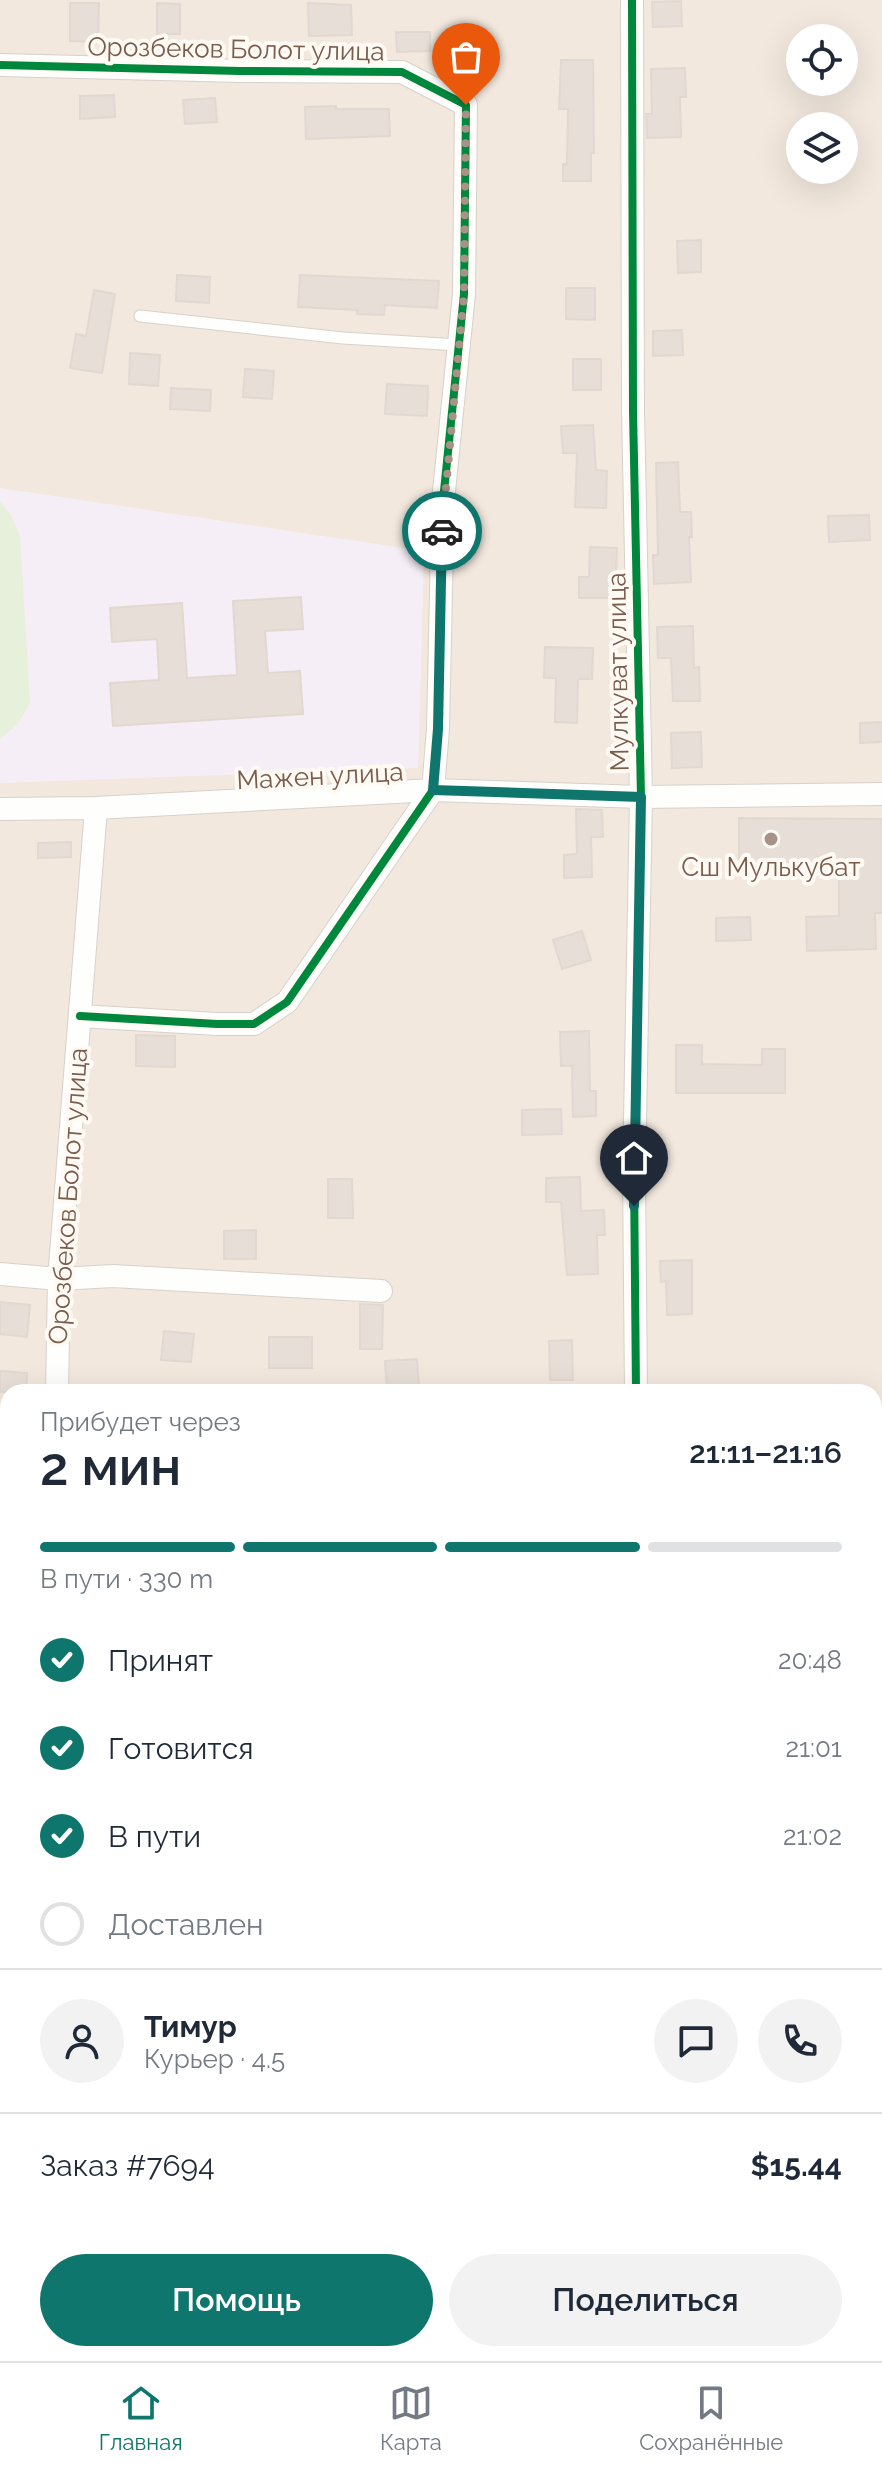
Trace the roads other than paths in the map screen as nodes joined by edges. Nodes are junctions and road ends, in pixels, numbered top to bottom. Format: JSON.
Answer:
{"nodes":[{"id":1,"x":632,"y":0,"type":"edge"},
{"id":2,"x":0,"y":65,"type":"edge"},
{"id":3,"x":140,"y":316,"type":"dead end"},
{"id":4,"x":459,"y":345,"type":"junction"},
{"id":5,"x":433,"y":790,"type":"junction"},
{"id":6,"x":882,"y":794,"type":"edge"},
{"id":7,"x":641,"y":797,"type":"junction"},
{"id":8,"x":96,"y":808,"type":"junction"},
{"id":9,"x":0,"y":809,"type":"edge"},
{"id":10,"x":80,"y":1016,"type":"junction"},
{"id":11,"x":0,"y":1274,"type":"edge"},
{"id":12,"x":59,"y":1279,"type":"junction"},
{"id":13,"x":381,"y":1291,"type":"dead end"},
{"id":14,"x":57,"y":1384,"type":"edge"},
{"id":15,"x":636,"y":1384,"type":"edge"}],
"edges":[{"from":1,"to":7,"type":"street","name":"Мулкуват улица"},
{"from":2,"to":4,"type":"street","name":"Орозбеков Болот улица"},
{"from":3,"to":4,"type":"lane"},
{"from":4,"to":5,"type":"street","name":"Орозбеков Болот улица"},
{"from":5,"to":7,"type":"street","name":"Мажен улица"},
{"from":5,"to":8,"type":"street","name":"Мажен улица"},
{"from":5,"to":10,"type":"street","name":"Орозбеков Болот улица"},
{"from":6,"to":7,"type":"street","name":"Мажен улица"},
{"from":7,"to":15,"type":"street","name":"Мулкуват улица"},
{"from":8,"to":9,"type":"street","name":"Мажен улица"},
{"from":8,"to":10,"type":"street","name":"Орозбеков Болот улица"},
{"from":10,"to":12,"type":"street","name":"Орозбеков Болот улица"},
{"from":11,"to":12,"type":"street"},
{"from":12,"to":13,"type":"street"},
{"from":12,"to":14,"type":"street","name":"Орозбеков Болот улица"}]}
